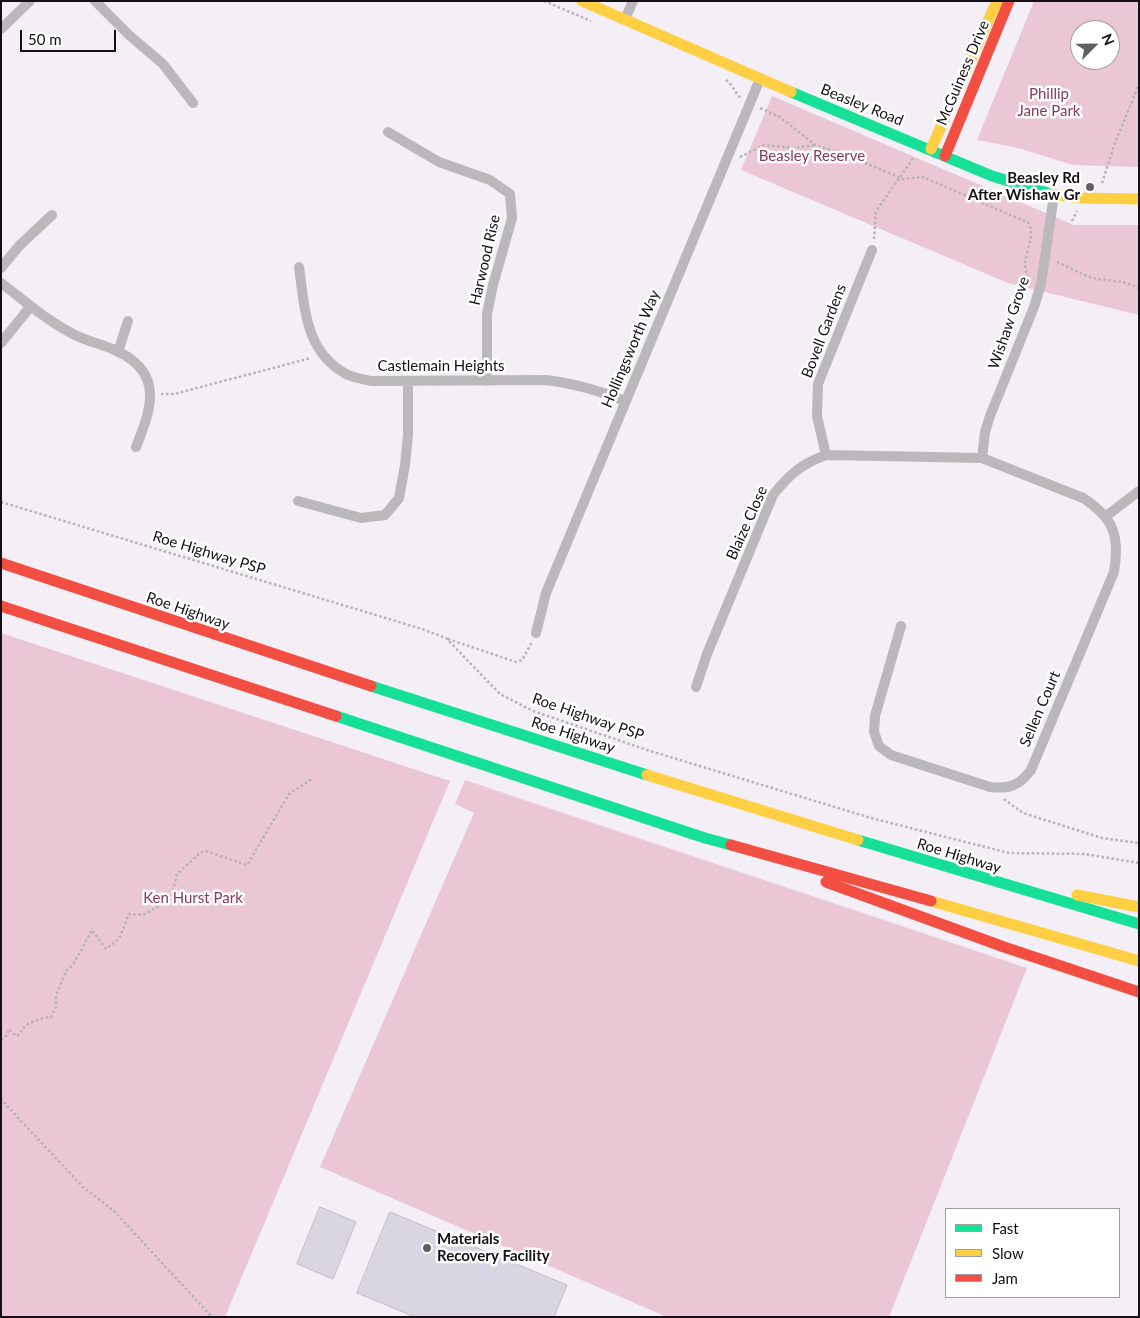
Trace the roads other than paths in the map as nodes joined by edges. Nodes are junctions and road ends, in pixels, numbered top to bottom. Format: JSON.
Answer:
{"nodes":[{"id":1,"x":30,"y":1,"type":"edge"},
{"id":2,"x":95,"y":1,"type":"edge"},
{"id":3,"x":582,"y":1,"type":"edge"},
{"id":4,"x":633,"y":1,"type":"edge"},
{"id":5,"x":997,"y":1,"type":"edge"},
{"id":6,"x":1009,"y":1,"type":"edge"},
{"id":7,"x":625,"y":19,"type":"junction"},
{"id":8,"x":1,"y":29,"type":"edge"},
{"id":9,"x":760,"y":79,"type":"junction"},
{"id":10,"x":193,"y":103,"type":"dead end"},
{"id":11,"x":388,"y":132,"type":"dead end"},
{"id":12,"x":932,"y":149,"type":"junction"},
{"id":13,"x":945,"y":156,"type":"junction"},
{"id":14,"x":1054,"y":195,"type":"junction"},
{"id":15,"x":1139,"y":199,"type":"edge"},
{"id":16,"x":52,"y":216,"type":"dead end"},
{"id":17,"x":872,"y":250,"type":"road end"},
{"id":18,"x":299,"y":267,"type":"dead end"},
{"id":19,"x":1,"y":268,"type":"edge"},
{"id":20,"x":1,"y":283,"type":"edge"},
{"id":21,"x":30,"y":307,"type":"junction"},
{"id":22,"x":128,"y":321,"type":"dead end"},
{"id":23,"x":1,"y":343,"type":"edge"},
{"id":24,"x":118,"y":352,"type":"junction"},
{"id":25,"x":487,"y":381,"type":"junction"},
{"id":26,"x":408,"y":382,"type":"junction"},
{"id":27,"x":625,"y":401,"type":"junction"},
{"id":28,"x":136,"y":448,"type":"dead end"},
{"id":29,"x":826,"y":455,"type":"junction"},
{"id":30,"x":982,"y":458,"type":"junction"},
{"id":31,"x":1139,"y":491,"type":"edge"},
{"id":32,"x":298,"y":501,"type":"dead end"},
{"id":33,"x":1105,"y":517,"type":"junction"},
{"id":34,"x":1,"y":563,"type":"edge"},
{"id":35,"x":1,"y":606,"type":"edge"},
{"id":36,"x":902,"y":626,"type":"dead end"},
{"id":37,"x":536,"y":633,"type":"road end"},
{"id":38,"x":696,"y":687,"type":"dead end"},
{"id":39,"x":705,"y":838,"type":"junction"},
{"id":40,"x":939,"y":866,"type":"junction"},
{"id":41,"x":1139,"y":908,"type":"edge"},
{"id":42,"x":1139,"y":924,"type":"edge"},
{"id":43,"x":1139,"y":961,"type":"edge"},
{"id":44,"x":1139,"y":992,"type":"edge"}],
"edges":[{"from":1,"to":8,"type":"street"},
{"from":2,"to":10,"type":"street"},
{"from":3,"to":7,"type":"main road","name":"Beasley Road"},
{"from":4,"to":7,"type":"street"},
{"from":5,"to":12,"type":"main road","name":"McGuiness Drive"},
{"from":6,"to":13,"type":"main road","name":"McGuiness Drive"},
{"from":7,"to":9,"type":"main road","name":"Beasley Road"},
{"from":9,"to":12,"type":"main road","name":"Beasley Road"},
{"from":9,"to":27,"type":"street","name":"Hollingsworth Way"},
{"from":11,"to":25,"type":"street","name":"Harwood Rise"},
{"from":12,"to":13,"type":"main road","name":"Beasley Road"},
{"from":13,"to":14,"type":"main road","name":"Beasley Road"},
{"from":14,"to":15,"type":"main road","name":"Beasley Road"},
{"from":14,"to":30,"type":"street","name":"Wishaw Grove"},
{"from":16,"to":19,"type":"street"},
{"from":17,"to":29,"type":"street","name":"Bovell Gardens"},
{"from":18,"to":26,"type":"street","name":"Castlemain Heights"},
{"from":20,"to":21,"type":"street"},
{"from":21,"to":23,"type":"street"},
{"from":21,"to":24,"type":"street"},
{"from":22,"to":24,"type":"street"},
{"from":24,"to":28,"type":"street"},
{"from":25,"to":26,"type":"street","name":"Castlemain Heights"},
{"from":25,"to":27,"type":"street","name":"Castlemain Heights"},
{"from":26,"to":32,"type":"street"},
{"from":27,"to":37,"type":"street","name":"Hollingsworth Way"},
{"from":29,"to":30,"type":"street","name":"Blaize Close"},
{"from":29,"to":38,"type":"street","name":"Blaize Close"},
{"from":30,"to":33,"type":"street","name":"Sellen Court"},
{"from":31,"to":33,"type":"street"},
{"from":33,"to":36,"type":"street","name":"Sellen Court"},
{"from":34,"to":40,"type":"main road","name":"Roe Highway"},
{"from":35,"to":39,"type":"main road"},
{"from":39,"to":43,"type":"main road"},
{"from":39,"to":44,"type":"main road"},
{"from":40,"to":41,"type":"main road"},
{"from":40,"to":42,"type":"main road","name":"Roe Highway"}]}
